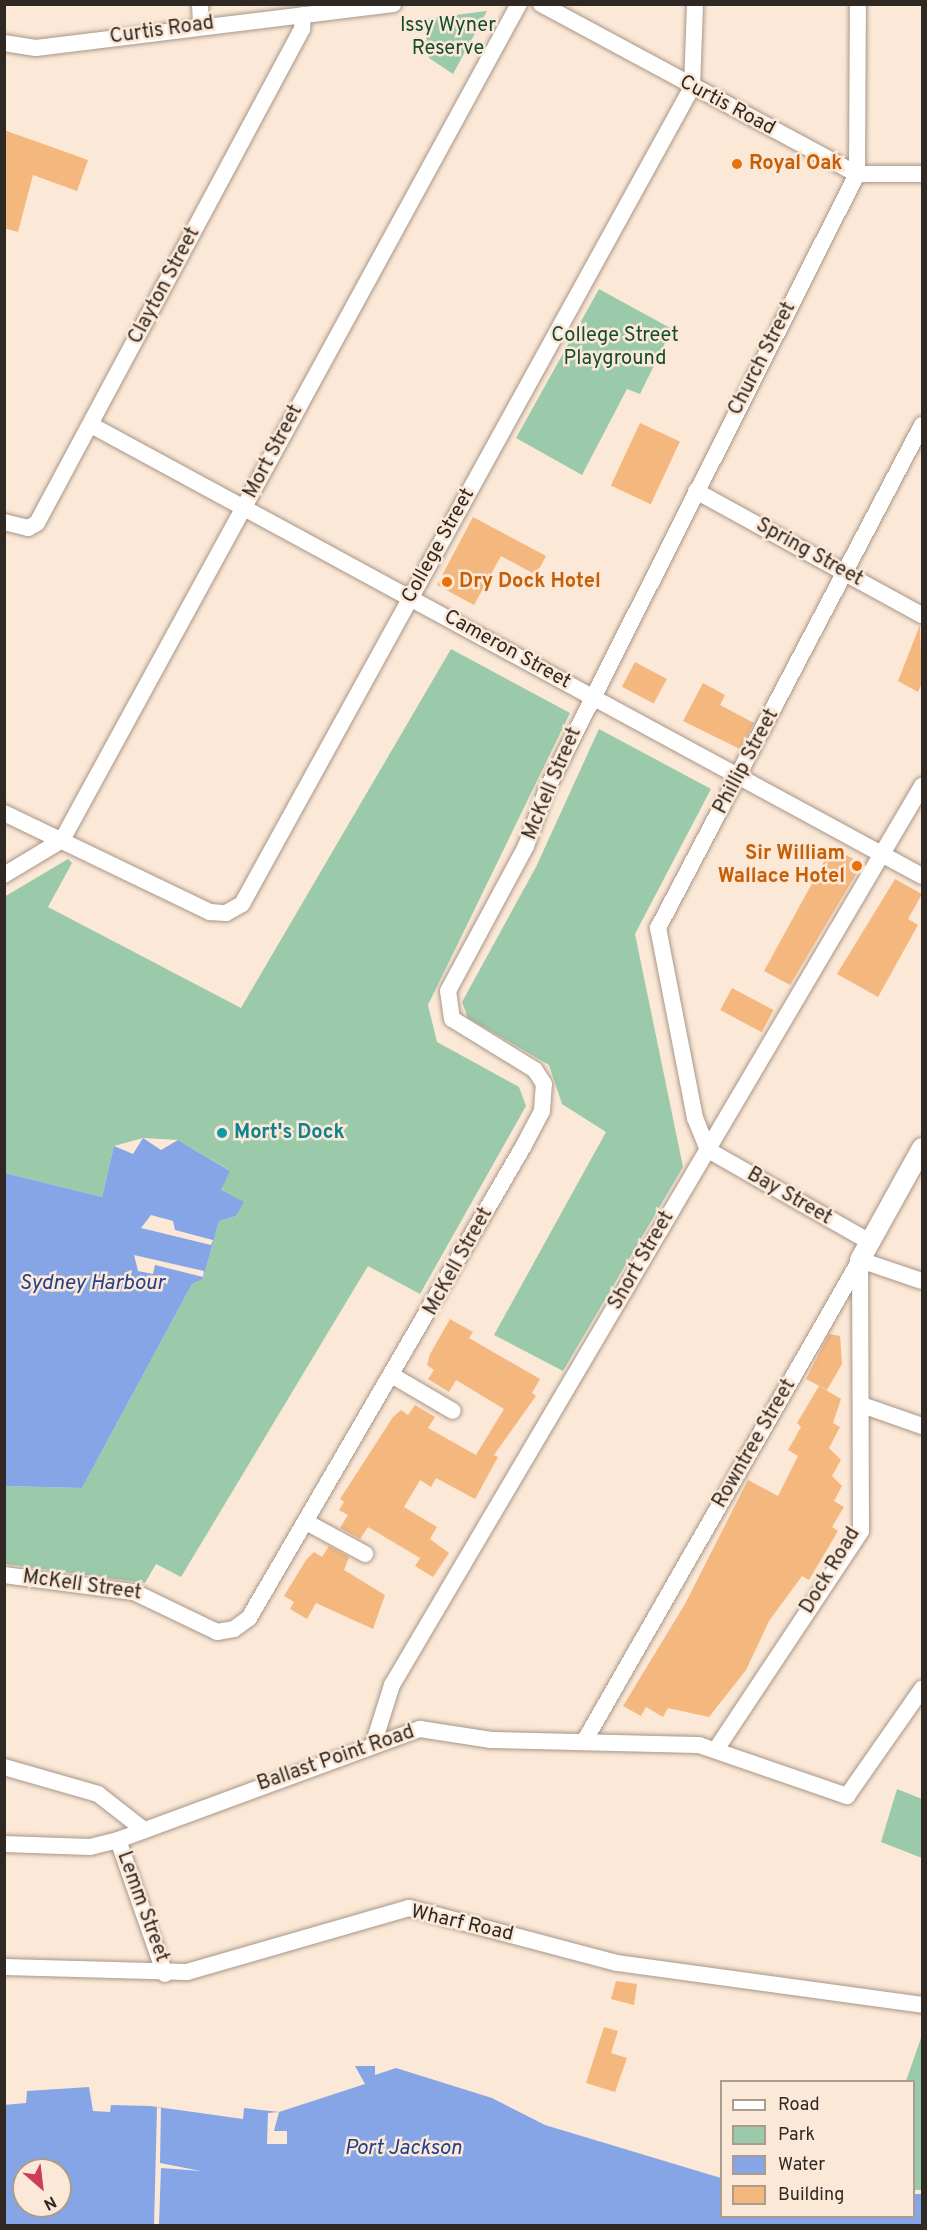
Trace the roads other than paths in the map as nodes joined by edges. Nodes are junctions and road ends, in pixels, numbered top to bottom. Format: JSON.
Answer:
{"nodes":[{"id":1,"x":200,"y":4,"type":"edge"},
{"id":2,"x":393,"y":4,"type":"edge"},
{"id":3,"x":519,"y":4,"type":"edge"},
{"id":4,"x":541,"y":4,"type":"edge"},
{"id":5,"x":695,"y":4,"type":"edge"},
{"id":6,"x":858,"y":4,"type":"edge"},
{"id":7,"x":303,"y":15,"type":"junction"},
{"id":8,"x":201,"y":24,"type":"junction"},
{"id":9,"x":5,"y":43,"type":"edge"},
{"id":10,"x":692,"y":87,"type":"junction"},
{"id":11,"x":857,"y":174,"type":"junction"},
{"id":12,"x":922,"y":174,"type":"edge"},
{"id":13,"x":91,"y":425,"type":"junction"},
{"id":14,"x":922,"y":425,"type":"edge"},
{"id":15,"x":696,"y":491,"type":"junction"},
{"id":16,"x":243,"y":510,"type":"junction"},
{"id":17,"x":4,"y":522,"type":"edge"},
{"id":18,"x":848,"y":574,"type":"junction"},
{"id":19,"x":411,"y":597,"type":"junction"},
{"id":20,"x":922,"y":615,"type":"edge"},
{"id":21,"x":593,"y":696,"type":"junction"},
{"id":22,"x":741,"y":777,"type":"junction"},
{"id":23,"x":922,"y":786,"type":"edge"},
{"id":24,"x":4,"y":813,"type":"edge"},
{"id":25,"x":62,"y":840,"type":"junction"},
{"id":26,"x":882,"y":854,"type":"junction"},
{"id":27,"x":4,"y":875,"type":"edge"},
{"id":28,"x":922,"y":876,"type":"edge"},
{"id":29,"x":922,"y":1148,"type":"edge"},
{"id":30,"x":708,"y":1150,"type":"junction"},
{"id":31,"x":870,"y":1242,"type":"junction"},
{"id":32,"x":860,"y":1260,"type":"junction"},
{"id":33,"x":922,"y":1281,"type":"edge"},
{"id":34,"x":833,"y":1307,"type":"junction"},
{"id":35,"x":859,"y":1321,"type":"junction"},
{"id":36,"x":393,"y":1376,"type":"junction"},
{"id":37,"x":862,"y":1405,"type":"junction"},
{"id":38,"x":453,"y":1411,"type":"dead end"},
{"id":39,"x":922,"y":1426,"type":"edge"},
{"id":40,"x":308,"y":1523,"type":"junction"},
{"id":41,"x":365,"y":1554,"type":"dead end"},
{"id":42,"x":4,"y":1575,"type":"edge"},
{"id":43,"x":922,"y":1689,"type":"edge"},
{"id":44,"x":585,"y":1740,"type":"junction"},
{"id":45,"x":374,"y":1742,"type":"junction"},
{"id":46,"x":717,"y":1748,"type":"junction"},
{"id":47,"x":4,"y":1767,"type":"edge"},
{"id":48,"x":144,"y":1830,"type":"junction"},
{"id":49,"x":118,"y":1840,"type":"junction"},
{"id":50,"x":4,"y":1844,"type":"edge"},
{"id":51,"x":4,"y":1967,"type":"edge"},
{"id":52,"x":165,"y":1974,"type":"junction"},
{"id":53,"x":922,"y":2005,"type":"edge"}],
"edges":[{"from":1,"to":8,"type":"street"},
{"from":2,"to":7,"type":"street","name":"Curtis Road"},
{"from":3,"to":16,"type":"street","name":"Mort Street"},
{"from":4,"to":10,"type":"street","name":"Curtis Road"},
{"from":5,"to":10,"type":"street","name":"College Street"},
{"from":6,"to":11,"type":"street","name":"Church Street"},
{"from":7,"to":8,"type":"street","name":"Curtis Road"},
{"from":7,"to":13,"type":"street","name":"Clayton Street"},
{"from":8,"to":9,"type":"street","name":"Curtis Road"},
{"from":10,"to":11,"type":"street","name":"Curtis Road"},
{"from":10,"to":19,"type":"street","name":"College Street"},
{"from":11,"to":12,"type":"street","name":"Curtis Road"},
{"from":11,"to":15,"type":"street","name":"Church Street"},
{"from":13,"to":16,"type":"street","name":"Cameron Street"},
{"from":13,"to":17,"type":"street","name":"Clayton Street"},
{"from":14,"to":18,"type":"street","name":"Phillip Street"},
{"from":15,"to":18,"type":"street","name":"Spring Street"},
{"from":15,"to":21,"type":"street","name":"Church Street"},
{"from":16,"to":19,"type":"street","name":"Cameron Street"},
{"from":16,"to":25,"type":"street","name":"Mort Street"},
{"from":18,"to":20,"type":"street","name":"Spring Street"},
{"from":18,"to":22,"type":"street","name":"Phillip Street"},
{"from":19,"to":21,"type":"street","name":"Cameron Street"},
{"from":19,"to":25,"type":"street","name":"College Street"},
{"from":21,"to":22,"type":"street","name":"Cameron Street"},
{"from":21,"to":36,"type":"street","name":"McKell Street"},
{"from":22,"to":26,"type":"street","name":"Cameron Street"},
{"from":22,"to":30,"type":"street","name":"Phillip Street"},
{"from":23,"to":26,"type":"street","name":"Short Street"},
{"from":24,"to":25,"type":"street","name":"College Street"},
{"from":25,"to":27,"type":"street"},
{"from":26,"to":28,"type":"street","name":"Cameron Street"},
{"from":26,"to":30,"type":"street","name":"Short Street"},
{"from":29,"to":31,"type":"street","name":"Rowntree Street"},
{"from":30,"to":31,"type":"street","name":"Bay Street"},
{"from":30,"to":45,"type":"street","name":"Short Street"},
{"from":31,"to":32,"type":"street","name":"Rowntree Street"},
{"from":32,"to":33,"type":"street"},
{"from":32,"to":34,"type":"street","name":"Rowntree Street"},
{"from":32,"to":35,"type":"street","name":"Dock Road"},
{"from":34,"to":35,"type":"street"},
{"from":34,"to":44,"type":"street","name":"Rowntree Street"},
{"from":35,"to":37,"type":"street","name":"Dock Road"},
{"from":36,"to":38,"type":"street"},
{"from":36,"to":40,"type":"street","name":"McKell Street"},
{"from":37,"to":39,"type":"street"},
{"from":37,"to":46,"type":"street","name":"Dock Road"},
{"from":40,"to":41,"type":"street"},
{"from":40,"to":42,"type":"street","name":"McKell Street"},
{"from":43,"to":46,"type":"street","name":"Ballast Point Road"},
{"from":44,"to":45,"type":"street","name":"Ballast Point Road"},
{"from":44,"to":46,"type":"street","name":"Ballast Point Road"},
{"from":45,"to":48,"type":"street","name":"Ballast Point Road"},
{"from":47,"to":48,"type":"street"},
{"from":48,"to":49,"type":"street","name":"Ballast Point Road"},
{"from":49,"to":50,"type":"street","name":"Ballast Point Road"},
{"from":49,"to":52,"type":"street","name":"Lemm Street"},
{"from":51,"to":52,"type":"street","name":"Wharf Road"},
{"from":52,"to":53,"type":"street","name":"Wharf Road"}]}
